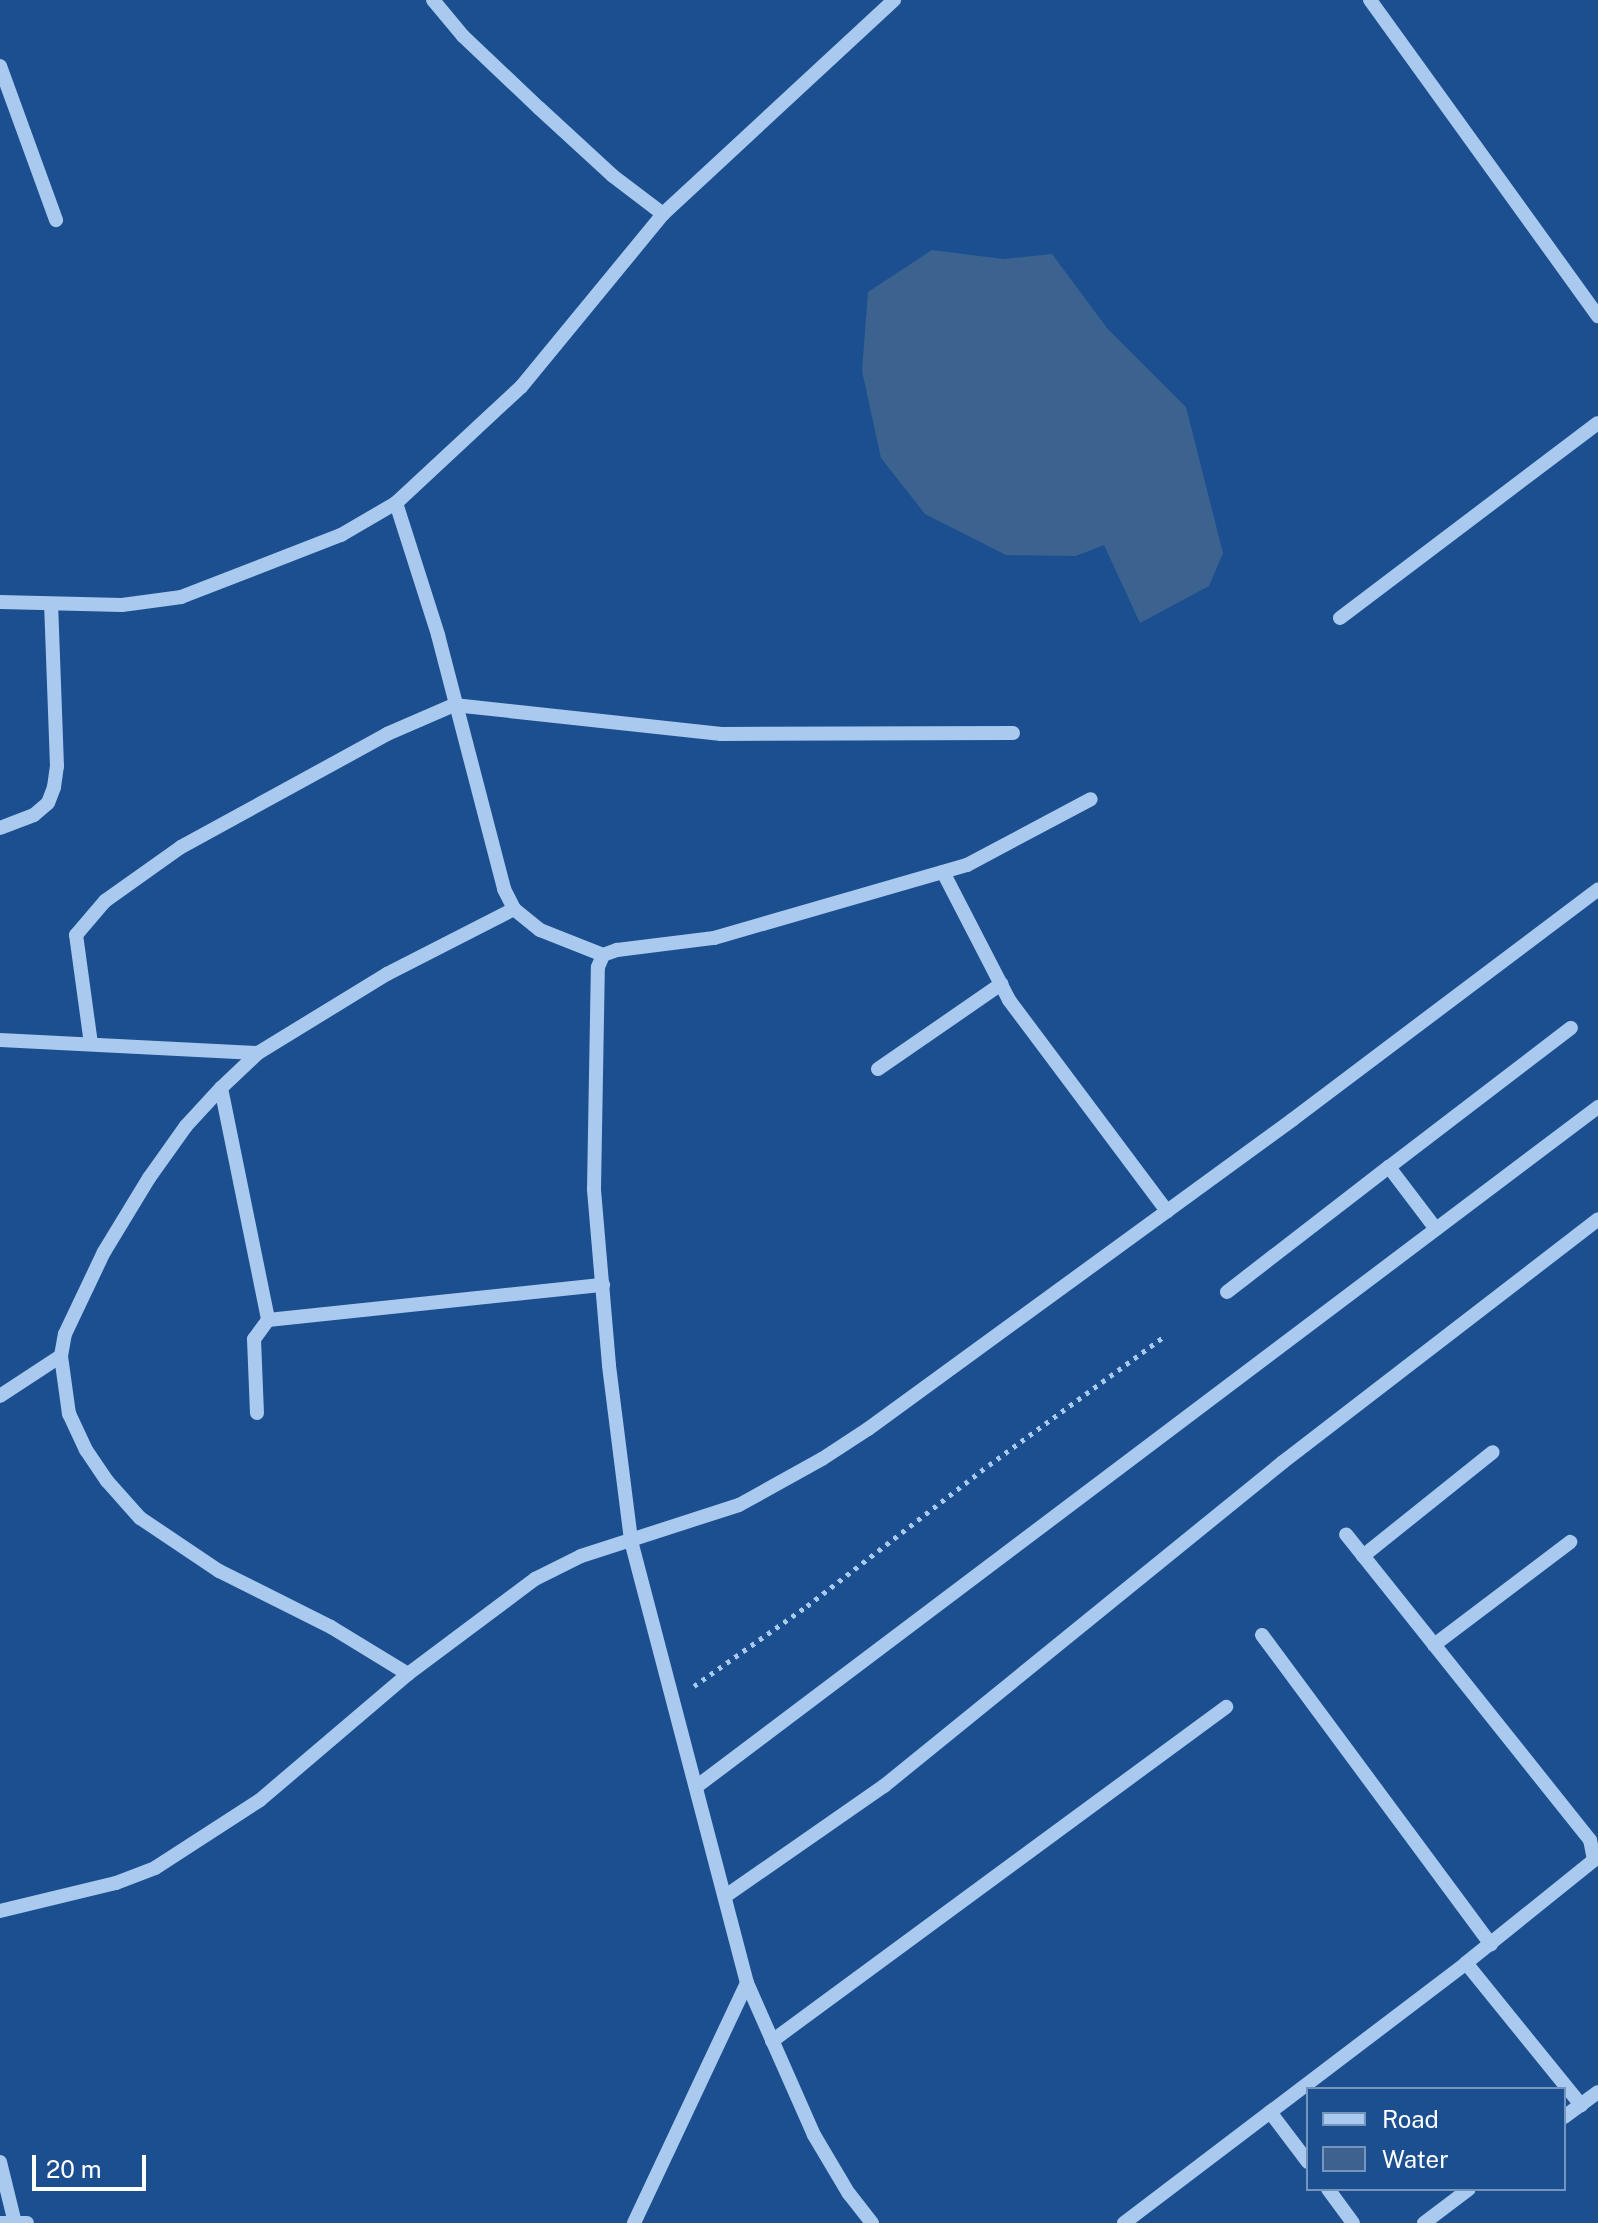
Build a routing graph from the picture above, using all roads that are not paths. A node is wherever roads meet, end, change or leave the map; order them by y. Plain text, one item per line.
1 (433, 0) edge
2 (894, 0) edge
3 (1370, 0) edge
4 (0, 66) edge
5 (663, 214) junction
6 (56, 220) dead end
7 (1598, 316) edge
8 (1598, 423) edge
9 (396, 503) junction
10 (0, 602) edge
11 (51, 604) junction
12 (1340, 618) dead end
13 (454, 705) junction
14 (1013, 733) dead end
15 (1091, 799) dead end
16 (0, 828) edge
17 (943, 872) junction
18 (1598, 889) edge
19 (514, 909) junction
20 (603, 955) junction
21 (1001, 984) junction
22 (1571, 1028) dead end
23 (0, 1040) edge
24 (91, 1044) junction
25 (258, 1053) junction
26 (878, 1069) dead end
27 (221, 1088) junction
28 (1598, 1107) edge
29 (1389, 1167) junction
30 (1167, 1211) junction
31 (1598, 1219) edge
32 (1436, 1229) junction
33 (603, 1285) junction
34 (1227, 1292) dead end
35 (268, 1320) junction
36 (61, 1356) junction
37 (0, 1396) edge
38 (257, 1413) dead end
39 (1493, 1452) dead end
40 (1346, 1534) dead end
41 (631, 1540) junction
42 (1570, 1542) dead end
43 (1363, 1556) junction
44 (1262, 1635) dead end
45 (1434, 1645) junction
46 (408, 1674) junction
47 (1226, 1707) dead end
48 (696, 1787) junction
49 (1596, 1859) edge
50 (727, 1895) junction
51 (0, 1911) edge
52 (1491, 1944) junction
53 (1466, 1963) junction
54 (747, 1983) junction
55 (772, 2041) junction
56 (1598, 2092) edge
57 (1581, 2105) junction
58 (1270, 2112) junction
59 (1566, 2116) edge
60 (1306, 2159) edge
61 (0, 2162) edge
62 (1329, 2191) edge
63 (1466, 2191) edge
64 (14, 2223) edge
65 (634, 2223) edge
66 (872, 2223) edge
67 (1124, 2223) edge
68 (1353, 2223) edge
69 (1424, 2223) edge

1 - 5 street
2 - 5 street
3 - 7 street
4 - 6 street
5 - 9 street
8 - 12 street
9 - 11 street
9 - 13 street
10 - 11 street
11 - 16 street
13 - 14 street
13 - 19 street
13 - 24 street
15 - 17 street
17 - 20 street
17 - 21 street
18 - 30 street
19 - 20 street
19 - 25 street
20 - 33 street
21 - 26 street
21 - 30 street
22 - 29 street
23 - 24 street
24 - 25 street
25 - 27 street
27 - 35 street
27 - 36 street
28 - 32 street
29 - 32 street
29 - 34 street
30 - 41 street
31 - 50 street
32 - 48 street
33 - 35 street
33 - 41 street
35 - 38 street
36 - 37 street
36 - 46 street
39 - 43 street
40 - 43 street
41 - 46 street
41 - 48 street
42 - 45 street
43 - 45 street
44 - 52 street
45 - 49 street
46 - 51 street
47 - 55 street
48 - 50 street
49 - 52 street
50 - 54 street
52 - 53 street
53 - 57 street
53 - 58 street
54 - 55 street
54 - 65 street
55 - 66 street
56 - 57 street
57 - 59 street
58 - 60 street
58 - 67 street
61 - 64 street
62 - 68 street
63 - 69 street

